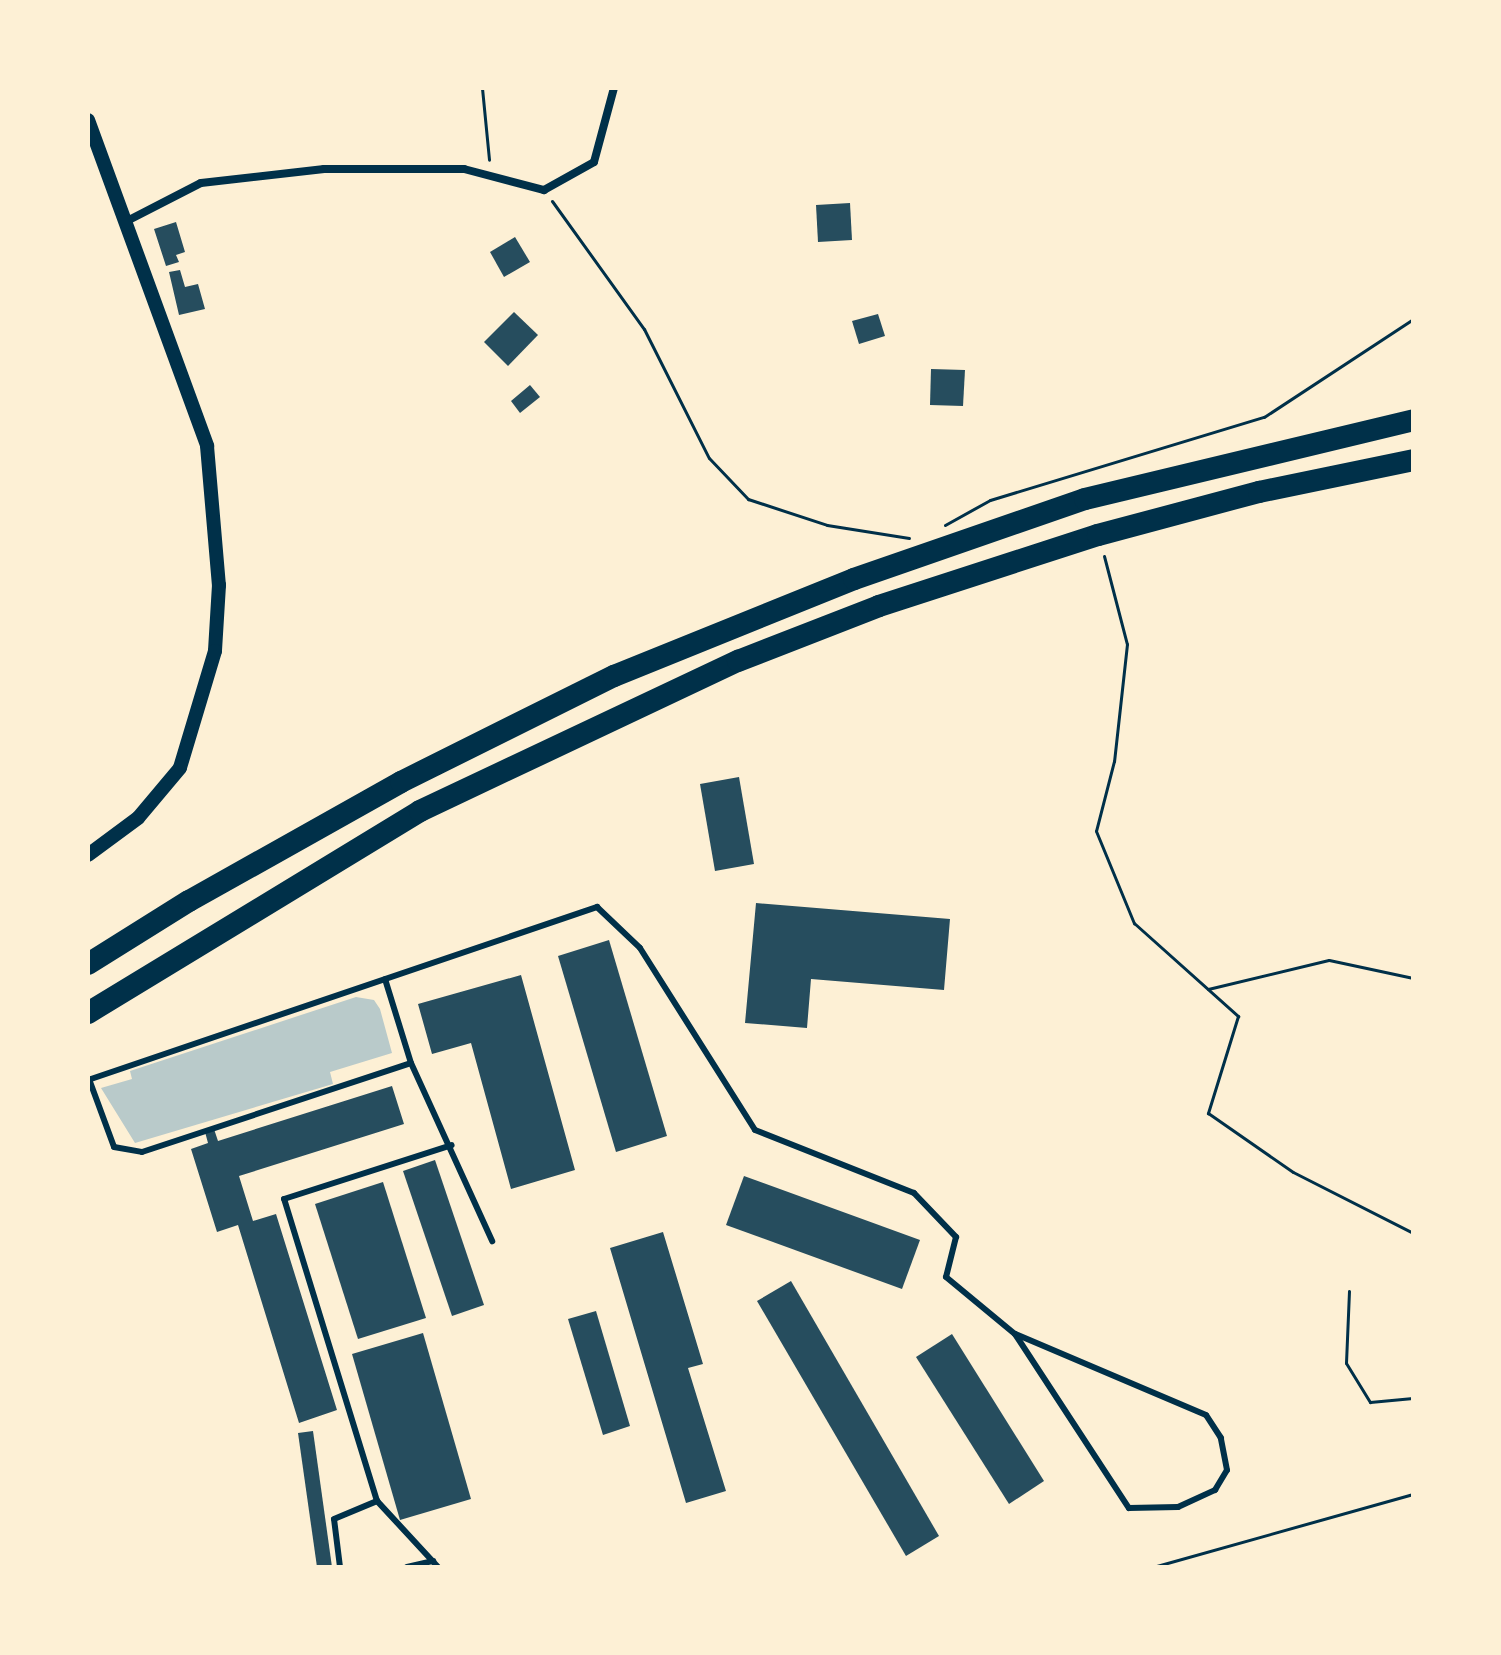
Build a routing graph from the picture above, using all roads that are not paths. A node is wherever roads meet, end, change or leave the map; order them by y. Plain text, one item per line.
1 (614, 88) edge
2 (88, 120) edge
3 (124, 222) junction
4 (1413, 420) edge
5 (1413, 460) edge
6 (88, 855) edge
7 (88, 964) edge
8 (385, 979) junction
9 (88, 1013) edge
10 (411, 1063) junction
11 (88, 1079) edge
12 (452, 1145) junction
13 (492, 1241) dead end
14 (1015, 1334) junction
15 (377, 1501) junction
16 (433, 1561) junction
17 (340, 1567) edge
18 (407, 1567) edge
19 (438, 1567) edge

1 - 3 street
2 - 3 street
3 - 6 street
4 - 7 highway
5 - 9 highway
8 - 10 lane
8 - 11 lane
8 - 14 lane
10 - 11 lane
10 - 12 lane
12 - 13 lane
12 - 15 lane
14 - 14 lane
15 - 16 lane
15 - 17 lane
16 - 18 lane
16 - 19 lane

